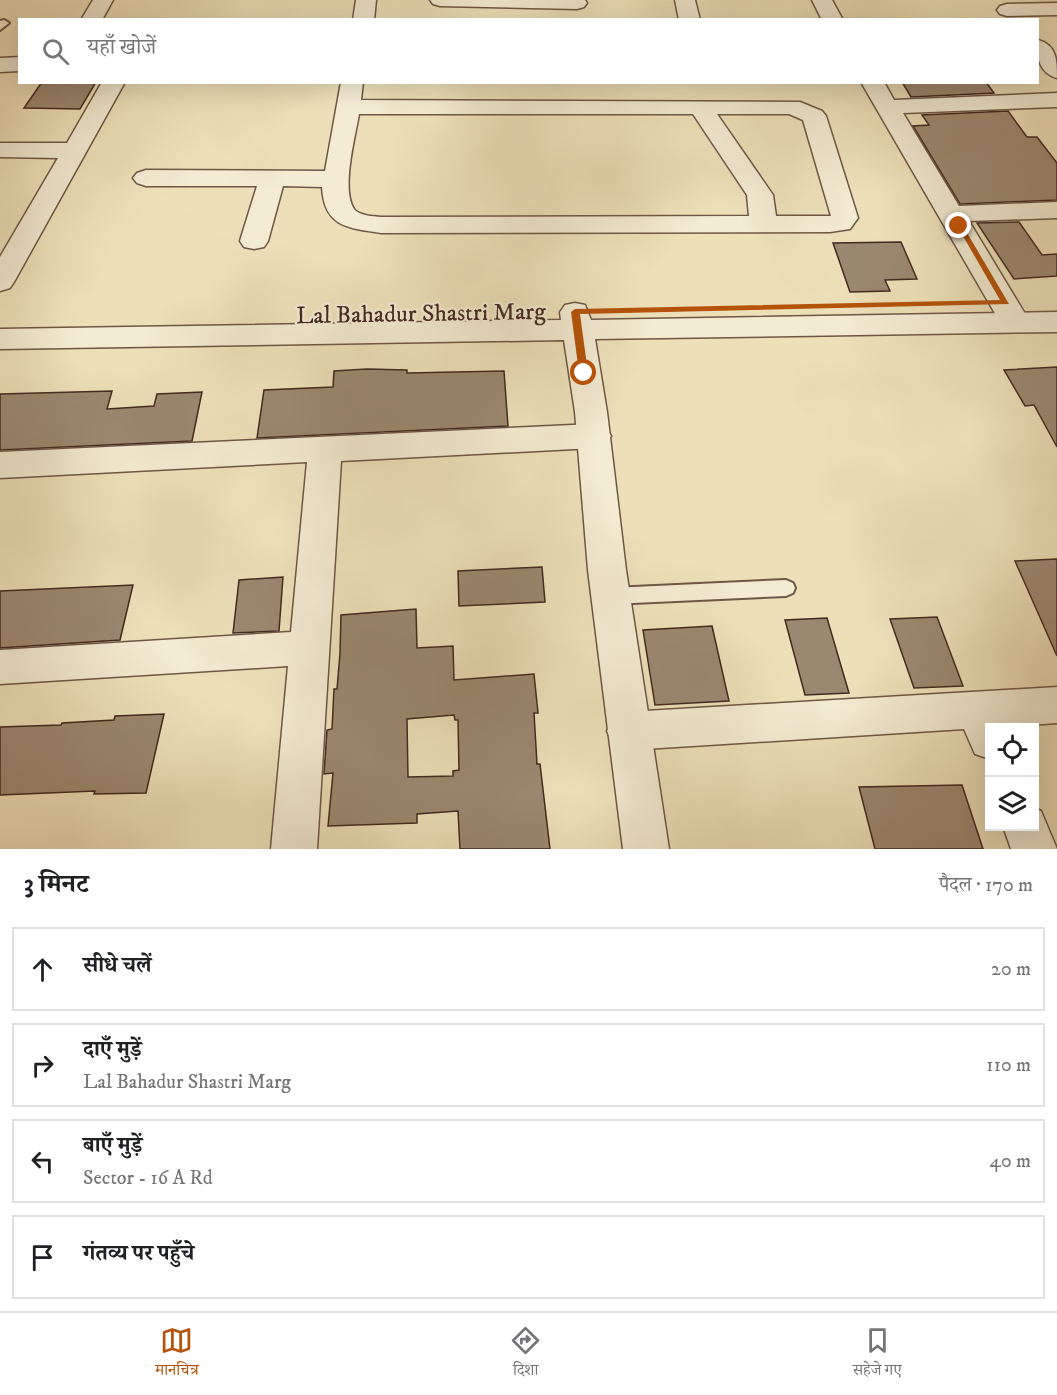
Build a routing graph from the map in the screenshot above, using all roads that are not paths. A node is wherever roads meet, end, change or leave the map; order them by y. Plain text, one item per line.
1 (103, 0) edge
2 (366, 0) edge
3 (438, 0) edge
4 (684, 0) edge
5 (822, 0) edge
6 (578, 8) edge
7 (1057, 9) edge
8 (1007, 10) edge
9 (92, 18) edge
10 (363, 18) edge
11 (434, 18) edge
12 (689, 18) edge
13 (833, 18) edge
14 (1039, 48) edge
15 (0, 64) edge
16 (18, 64) edge
17 (1057, 71) edge
18 (113, 84) edge
19 (873, 84) edge
20 (351, 95) edge
21 (1057, 100) edge
22 (886, 107) junction
23 (701, 108) junction
24 (0, 150) edge
25 (76, 151) junction
26 (146, 178) dead end
27 (272, 179) junction
28 (336, 179) junction
29 (1057, 210) edge
30 (952, 214) junction
31 (764, 225) junction
32 (254, 241) dead end
33 (4, 269) edge
34 (1057, 303) edge
35 (1010, 312) junction
36 (0, 319) edge
37 (576, 321) junction
38 (1057, 322) edge
39 (0, 339) edge
40 (594, 436) junction
41 (326, 449) junction
42 (0, 465) edge
43 (786, 588) dead end
44 (611, 596) junction
45 (310, 648) junction
46 (0, 667) edge
47 (1057, 705) edge
48 (983, 725) edge
49 (628, 731) junction
50 (1027, 831) edge
51 (294, 849) edge
52 (646, 849) edge
53 (1034, 849) edge

1 - 9 street
2 - 10 street
3 - 6 street
3 - 11 street
4 - 12 street
5 - 13 street
7 - 8 street
14 - 17 street
15 - 16 street
18 - 25 street
19 - 22 street
20 - 23 street
20 - 28 street
21 - 22 street
22 - 30 street
23 - 31 street
23 - 31 street
24 - 25 street
25 - 33 street
26 - 27 street
27 - 28 street
27 - 32 street
28 - 31 street
29 - 30 street
30 - 35 street
34 - 35 street
35 - 37 street
35 - 38 street
36 - 37 street, Lal Bahadur Shastri Marg
37 - 39 street
37 - 40 street
40 - 41 street
40 - 44 street
41 - 42 street
41 - 45 street
43 - 44 lane
44 - 49 street
45 - 46 street
45 - 51 street
47 - 48 street
48 - 49 street
49 - 52 street
50 - 53 street

